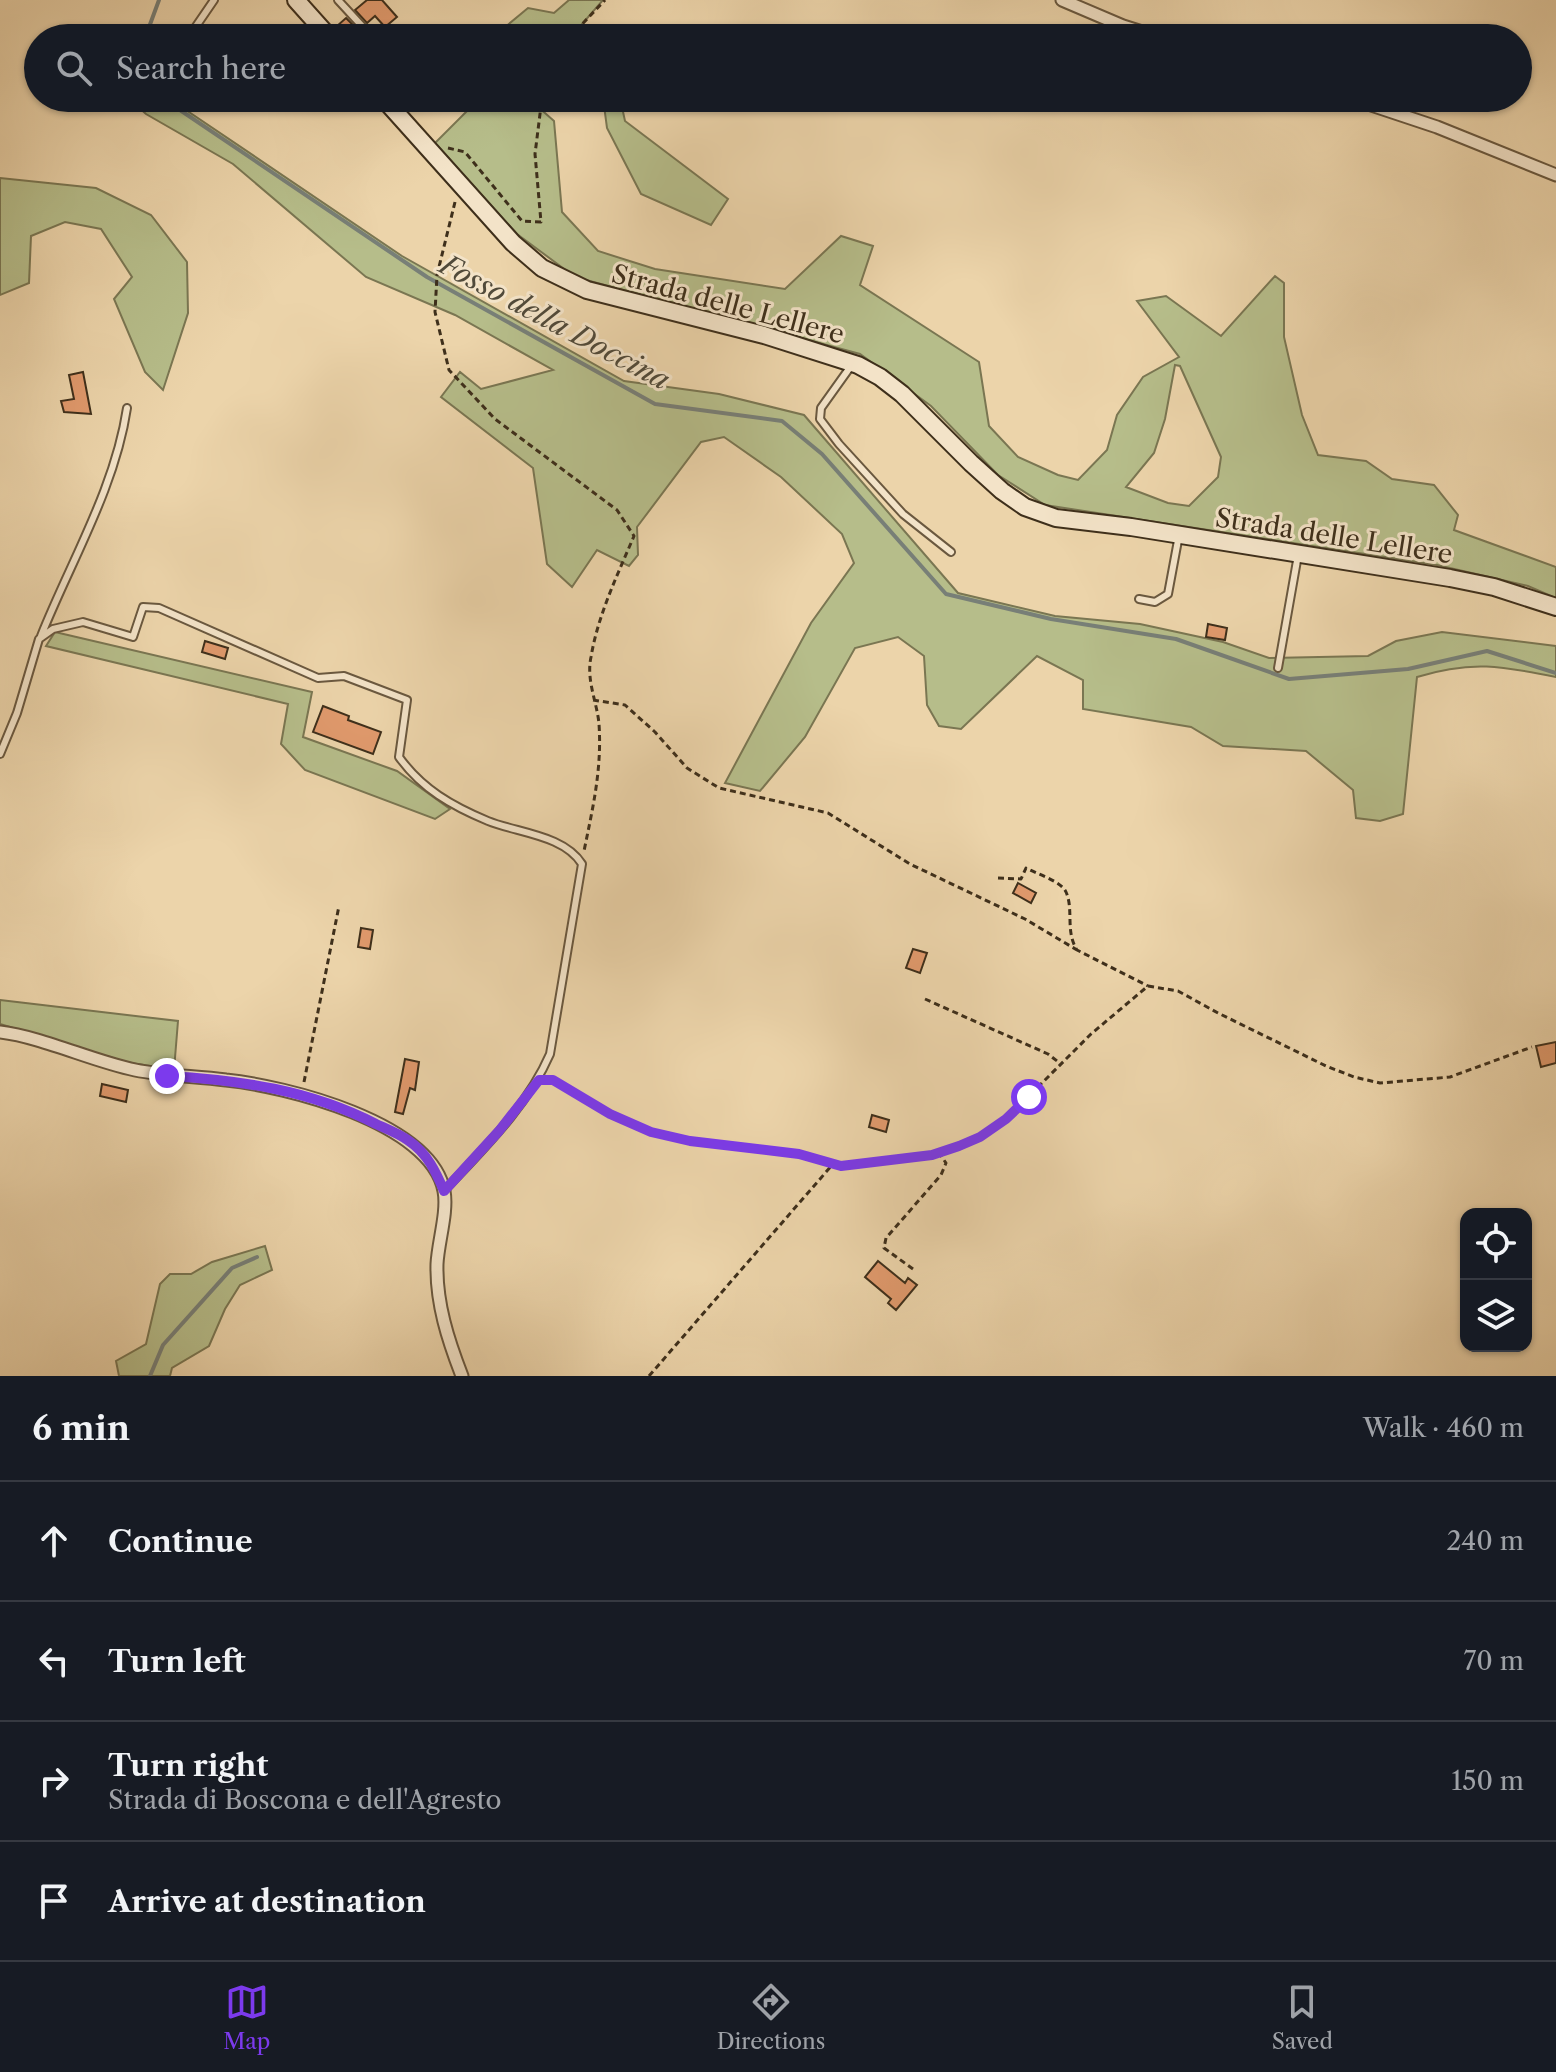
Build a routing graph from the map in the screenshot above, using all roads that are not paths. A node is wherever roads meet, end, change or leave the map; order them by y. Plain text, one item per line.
1 (214, 0) edge
2 (296, 0) edge
3 (338, 0) edge
4 (1062, 0) edge
5 (198, 24) edge
6 (317, 24) edge
7 (360, 24) edge
8 (1118, 24) edge
9 (396, 112) edge
10 (1392, 112) edge
11 (1556, 175) edge
12 (853, 363) junction
13 (127, 408) dead end
14 (1179, 535) junction
15 (951, 552) dead end
16 (1298, 555) junction
17 (1139, 599) dead end
18 (1556, 607) edge
19 (39, 639) junction
20 (1278, 668) dead end
21 (0, 754) edge
22 (0, 1032) edge
23 (444, 1191) junction
24 (462, 1376) edge

1 - 5 lane
2 - 6 street
3 - 7 lane
4 - 8 street
9 - 12 street, Strada delle Lellere
10 - 11 street
12 - 14 street, Strada delle Lellere
12 - 15 lane
13 - 19 lane
14 - 16 street, Strada delle Lellere
14 - 17 lane
16 - 18 street, Strada delle Lellere
16 - 20 lane
19 - 21 lane
19 - 23 lane
22 - 23 street
23 - 24 street

